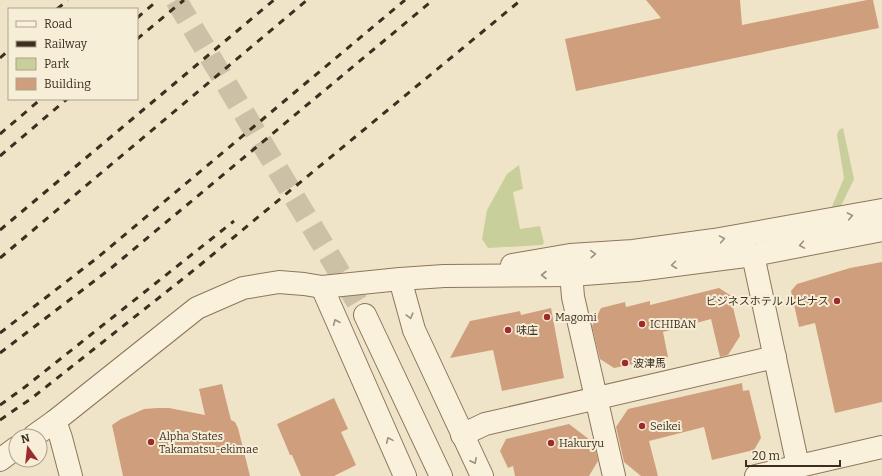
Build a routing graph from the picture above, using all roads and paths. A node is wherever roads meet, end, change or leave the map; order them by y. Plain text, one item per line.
1 (882, 210) edge
2 (882, 230) edge
3 (752, 255) junction
4 (570, 265) junction
5 (400, 279) junction
6 (322, 287) junction
7 (364, 314) tunnel mouth
8 (775, 357) junction
9 (596, 398) junction
10 (55, 421) junction
11 (45, 428) edge
12 (462, 435) junction
13 (882, 447) edge
14 (798, 466) junction
15 (823, 468) edge
16 (71, 476) edge
17 (405, 476) edge
18 (441, 476) edge
19 (482, 476) edge
20 (614, 476) edge
21 (756, 476) edge

4 -> 1 street
2 -> 3 street
3 -> 4 street
3 - 8 street
4 - 5 street
4 - 9 street
5 - 6 street
5 -> 12 street
6 - 10 street
17 -> 6 street
7 - 18 street
8 - 9 street
8 - 14 street
9 - 12 street
9 - 20 street
10 - 11 street
10 - 16 street
12 -> 19 street
13 - 15 street
14 - 15 street
14 - 21 street

